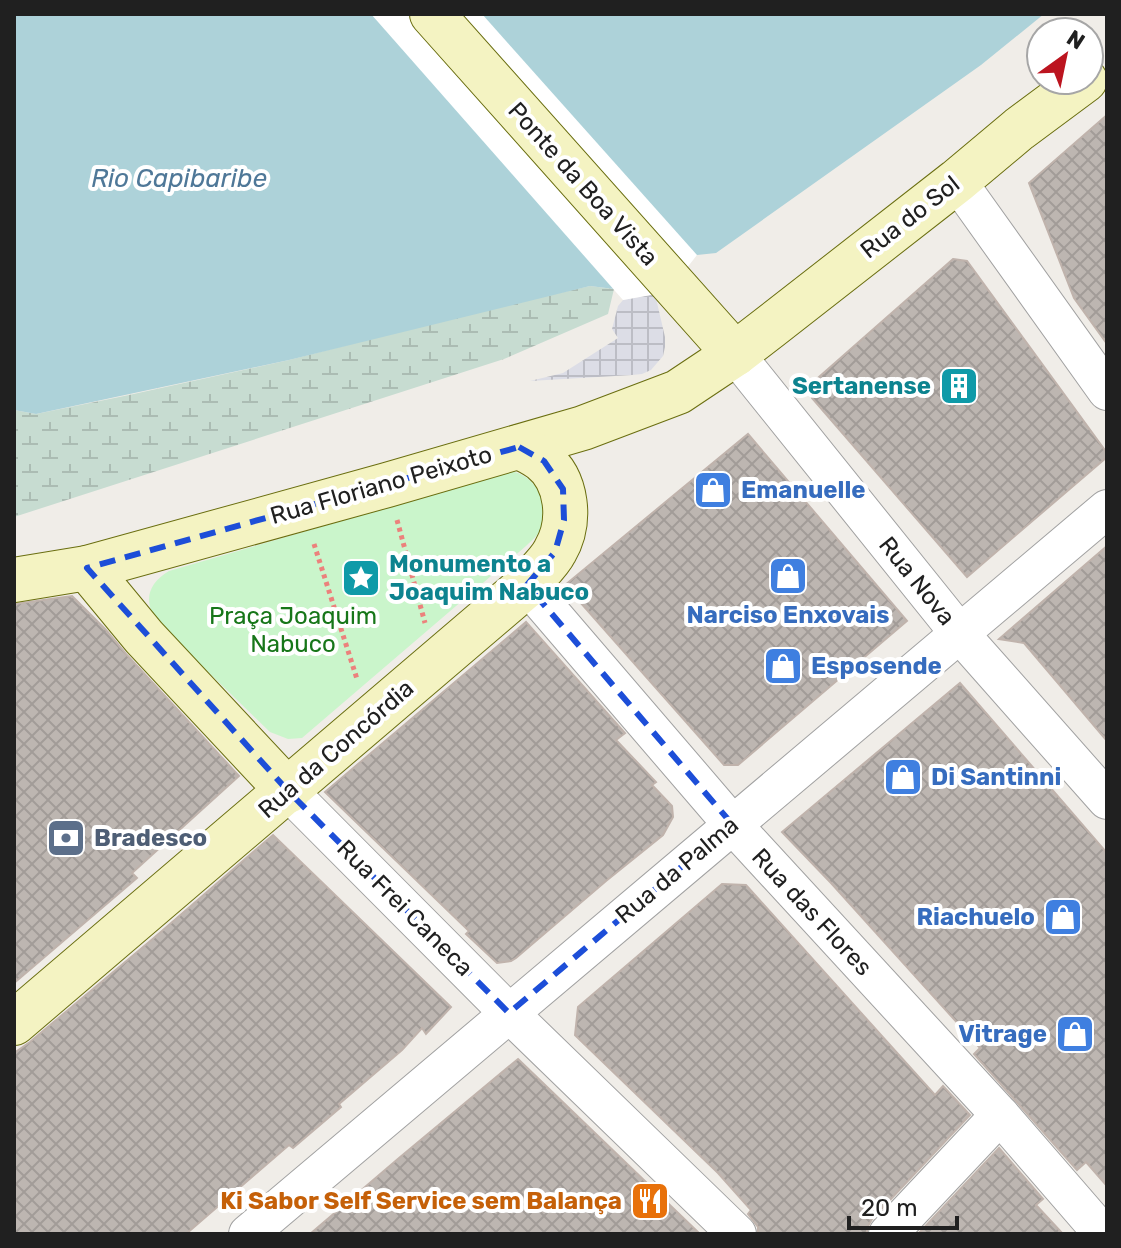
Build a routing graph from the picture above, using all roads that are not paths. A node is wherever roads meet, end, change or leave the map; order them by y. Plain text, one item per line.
1 (432, 14) edge
2 (1063, 96) edge
3 (957, 181) junction
4 (735, 354) junction
5 (1107, 391) edge
6 (519, 447) junction
7 (1107, 509) edge
8 (87, 568) junction
9 (14, 580) edge
10 (527, 585) junction
11 (960, 634) junction
12 (288, 791) junction
13 (1107, 800) edge
14 (732, 824) junction
15 (509, 1013) junction
16 (14, 1023) edge
17 (1000, 1115) junction
18 (248, 1234) edge
19 (737, 1234) edge
20 (888, 1234) edge
21 (1103, 1234) edge

1 - 4 main road, Ponte da Boa Vista
2 - 3 main road, Rua do Sol
3 - 4 main road, Rua do Sol
3 - 5 street
4 - 6 main road, Rua Floriano Peixoto
4 - 11 street, Rua Nova
6 - 8 main road, Rua Floriano Peixoto
6 - 10 main road, Rua da Concórdia
7 - 11 street, Rua da Palma
8 - 9 main road, Rua Floriano Peixoto
8 - 12 main road, Rua Frei Caneca
10 - 12 main road, Rua da Concórdia
10 - 14 street, Rua das Flores
11 - 13 street, Rua Nova
11 - 14 street, Rua da Palma
12 - 15 street, Rua Frei Caneca
12 - 16 main road, Rua da Concórdia
14 - 15 street, Rua da Palma
14 - 17 street, Rua das Flores
15 - 18 street, Rua da Palma
15 - 19 street, Rua Frei Caneca
17 - 20 street
17 - 21 street, Rua das Flores

